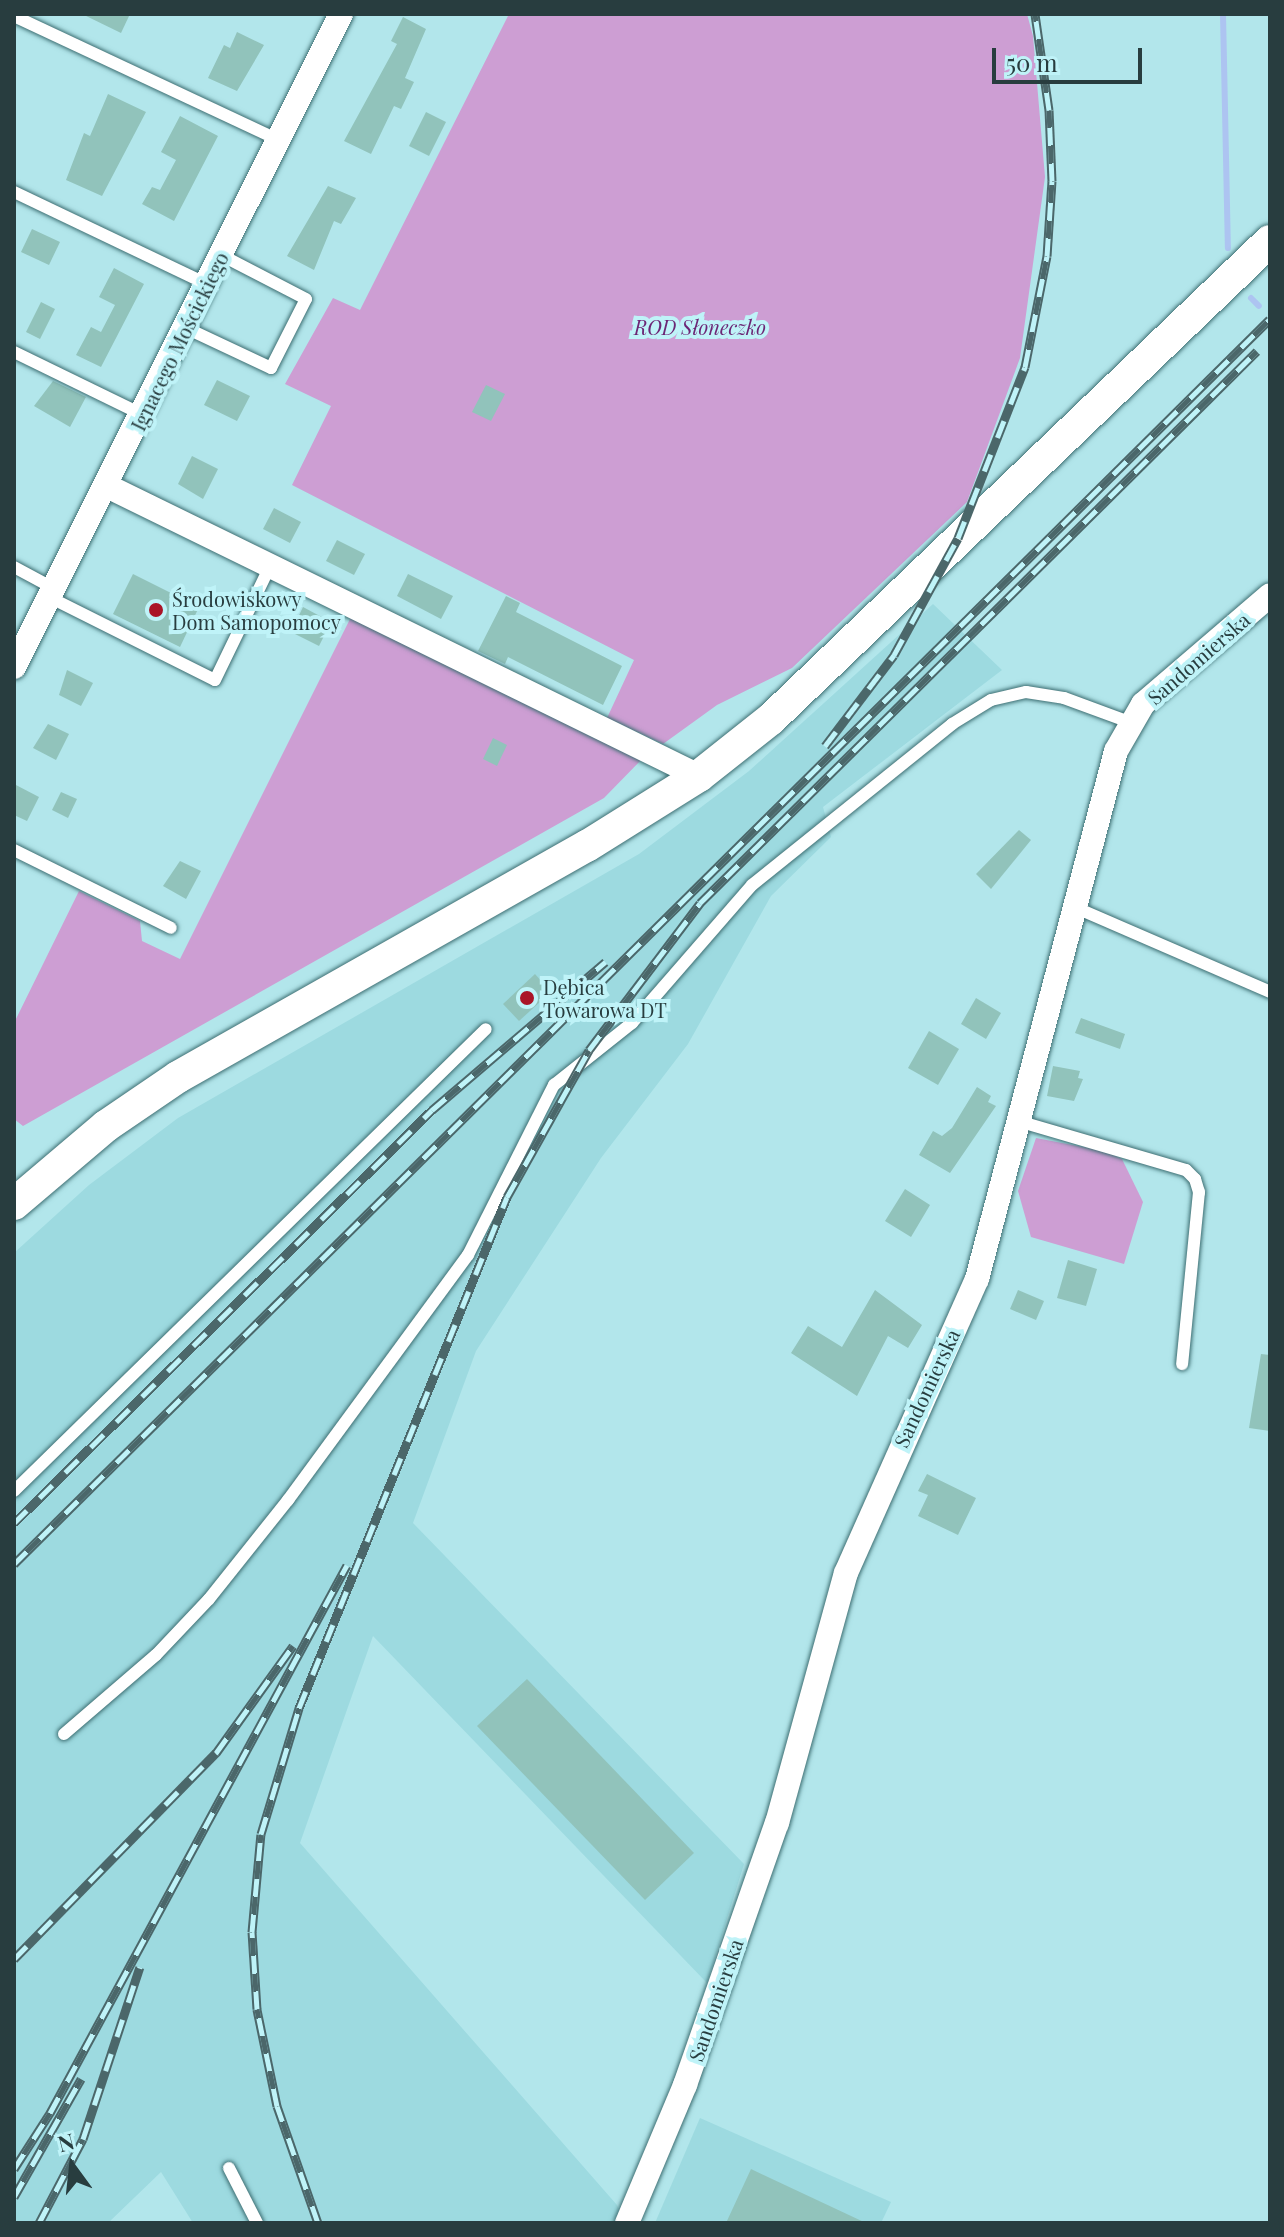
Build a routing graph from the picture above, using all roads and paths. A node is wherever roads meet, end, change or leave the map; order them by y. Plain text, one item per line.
1 (341, 14) edge
2 (14, 16) edge
3 (279, 140) junction
4 (14, 192) edge
5 (1270, 241) edge
6 (221, 255) junction
7 (207, 284) junction
8 (186, 328) junction
9 (14, 352) edge
10 (143, 415) junction
11 (107, 486) junction
12 (270, 566) junction
13 (14, 567) edge
14 (53, 593) junction
15 (1270, 595) edge
16 (14, 667) edge
17 (1132, 723) junction
18 (699, 776) junction
19 (14, 850) edge
20 (1074, 907) junction
21 (171, 928) dead end
22 (1270, 992) edge
23 (486, 1029) dead end
24 (1018, 1121) junction
25 (14, 1204) edge
26 (1182, 1364) dead end
27 (14, 1491) edge
28 (64, 1734) dead end
29 (229, 2168) dead end
30 (257, 2223) edge
31 (627, 2223) edge

1 - 3 street, Ignacego Mościckiego
2 - 3 lane
3 - 6 street, Ignacego Mościckiego
4 - 7 lane
5 - 18 street
6 - 7 street, Ignacego Mościckiego
6 - 8 lane
7 - 8 street, Ignacego Mościckiego
8 - 10 street, Ignacego Mościckiego
9 - 10 lane
10 - 11 street, Ignacego Mościckiego
11 - 12 street
11 - 14 street, Ignacego Mościckiego
12 - 14 lane
12 - 18 street
13 - 14 lane
14 - 16 street, Ignacego Mościckiego
15 - 17 street, Sandomierska
17 - 20 street, Sandomierska
17 - 28 lane
18 - 25 street
19 - 21 lane
20 - 22 lane
20 - 24 street, Sandomierska
23 - 27 lane
24 - 26 lane
24 - 31 street, Sandomierska
29 - 30 lane

